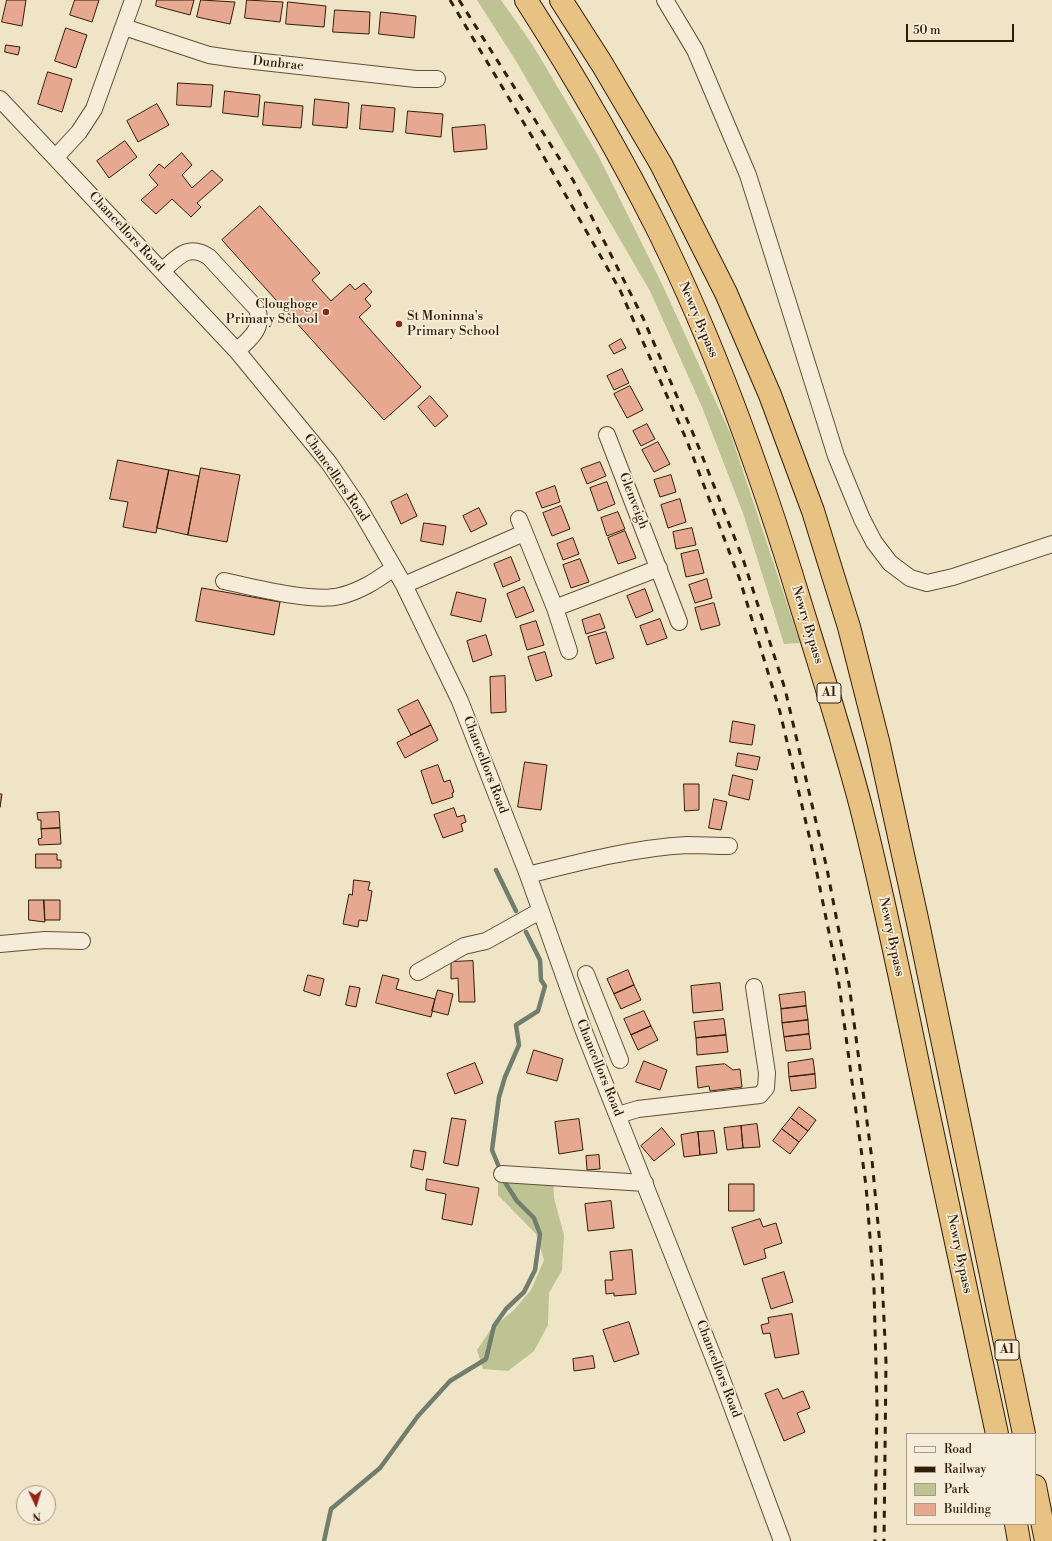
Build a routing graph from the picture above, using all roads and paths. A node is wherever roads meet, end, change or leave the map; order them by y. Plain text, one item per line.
1 (132, 0) edge
2 (526, 0) edge
3 (560, 0) edge
4 (664, 0) edge
5 (124, 27) junction
6 (437, 79) dead end
7 (0, 99) edge
8 (56, 157) junction
9 (162, 271) junction
10 (237, 351) junction
11 (607, 435) dead end
12 (1052, 544) edge
13 (394, 568) junction
14 (659, 568) junction
15 (224, 581) dead end
16 (404, 585) junction
17 (555, 608) junction
18 (679, 622) dead end
19 (570, 651) dead end
20 (729, 846) dead end
21 (528, 875) junction
22 (540, 911) junction
23 (82, 941) dead end
24 (0, 944) edge
25 (418, 972) dead end
26 (586, 974) dead end
27 (754, 987) dead end
28 (605, 1021) junction
29 (583, 1029) junction
30 (620, 1060) dead end
31 (618, 1115) junction
32 (502, 1174) dead end
33 (645, 1184) junction
34 (997, 1433) edge
35 (1024, 1433) edge
36 (1036, 1481) edge
37 (1036, 1491) edge
38 (1052, 1506) edge
39 (1016, 1525) edge
40 (782, 1541) edge
41 (1020, 1541) edge
42 (1046, 1541) edge

1 - 5 street
2 - 34 highway, Newry Bypass / A1
3 - 35 highway, A1
4 - 12 street
5 - 6 street, Dunbrae
5 - 8 street
7 - 8 street, Chancellors Road
8 - 9 street, Chancellors Road
9 - 10 street, Chancellors Road
9 - 10 street
10 - 13 street, Chancellors Road
11 - 14 street, Glenveigh
13 - 15 street
13 - 16 street, Chancellors Road
14 - 17 street
14 - 18 street, Glenveigh
16 - 17 street
16 - 21 street, Chancellors Road
17 - 19 street
20 - 21 street
21 - 22 street, Chancellors Road
22 - 25 street
22 - 29 street, Chancellors Road
23 - 24 street
26 - 28 street
27 - 31 street
28 - 29 street
28 - 30 street
29 - 31 street, Chancellors Road
31 - 33 street, Chancellors Road
32 - 33 street
33 - 40 street, Chancellors Road
36 - 38 highway
37 - 42 highway
39 - 41 highway

